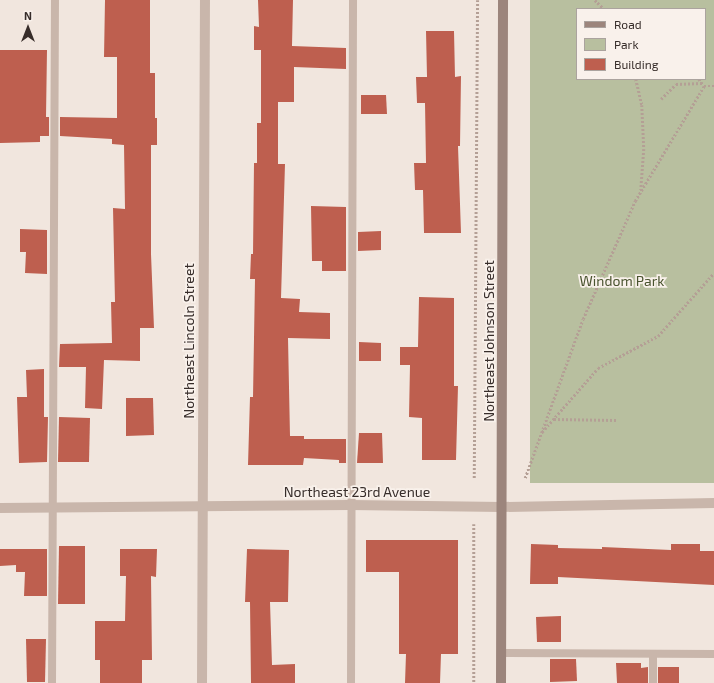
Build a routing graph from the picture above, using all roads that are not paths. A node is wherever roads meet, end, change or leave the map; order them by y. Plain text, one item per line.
1 (55, 0) edge
2 (205, 0) edge
3 (353, 0) edge
4 (503, 0) edge
5 (714, 503) edge
6 (350, 505) junction
7 (201, 506) junction
8 (502, 507) junction
9 (0, 508) edge
10 (52, 508) junction
11 (502, 653) junction
12 (653, 654) junction
13 (714, 654) edge
14 (52, 683) edge
15 (202, 683) edge
16 (351, 683) edge
17 (501, 683) edge
18 (653, 683) edge

1 - 10 lane
2 - 7 street, Northeast Lincoln Street
3 - 6 lane
4 - 8 main road, Northeast Johnson Street
5 - 8 street, Northeast 23rd Avenue
6 - 7 street, Northeast 23rd Avenue
6 - 8 street, Northeast 23rd Avenue
6 - 16 lane
7 - 10 street, Northeast 23rd Avenue
7 - 15 street, Northeast Lincoln Street
8 - 11 main road, Northeast Johnson Street
9 - 10 street, Northeast 23rd Avenue
10 - 14 lane
11 - 12 lane
11 - 17 main road, Northeast Johnson Street
12 - 13 lane
12 - 18 lane

